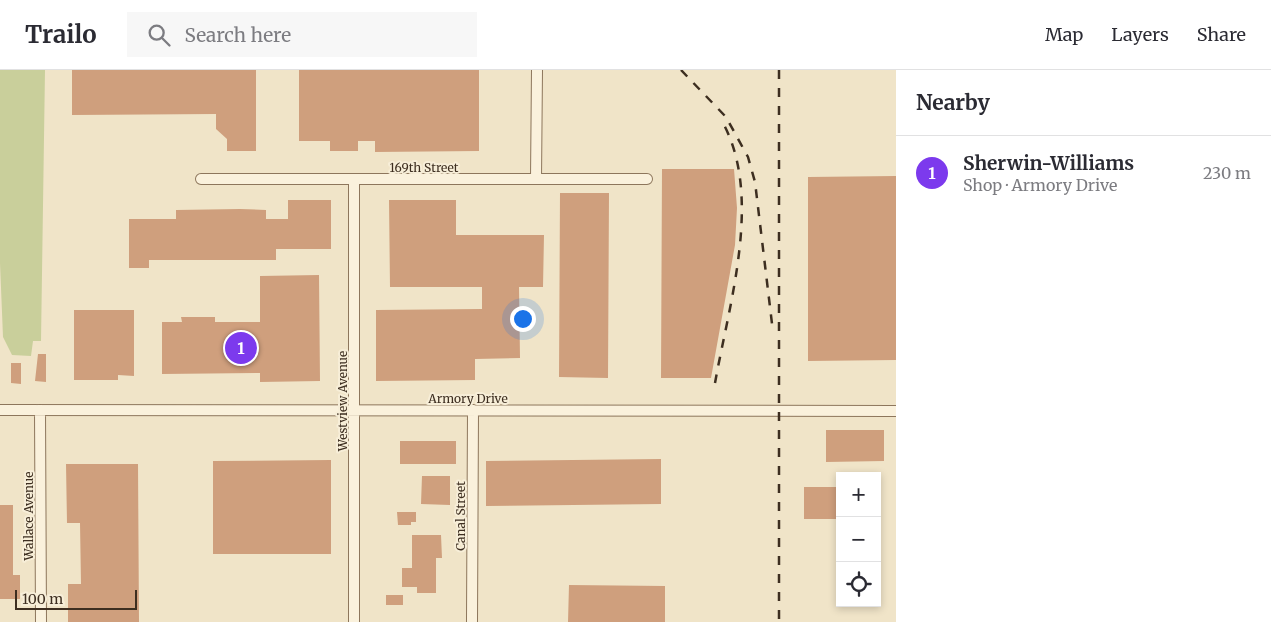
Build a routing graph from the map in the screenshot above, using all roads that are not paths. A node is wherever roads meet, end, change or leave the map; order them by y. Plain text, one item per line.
1 (537, 70) edge
2 (201, 179) dead end
3 (536, 179) junction
4 (647, 179) dead end
5 (354, 180) junction
6 (0, 410) edge
7 (40, 410) junction
8 (354, 410) junction
9 (473, 410) junction
10 (896, 411) edge
11 (41, 622) edge
12 (354, 622) edge
13 (472, 622) edge

1 - 3 street
2 - 5 street, 169th Street
3 - 4 street, 169th Street
3 - 5 street, 169th Street
5 - 8 street, Westview Avenue
6 - 7 street, Armory Drive
7 - 8 street, Armory Drive
7 - 11 street, Wallace Avenue
8 - 9 street, Armory Drive
8 - 12 street, Westview Avenue
9 - 10 street, Armory Drive
9 - 13 street, Canal Street

